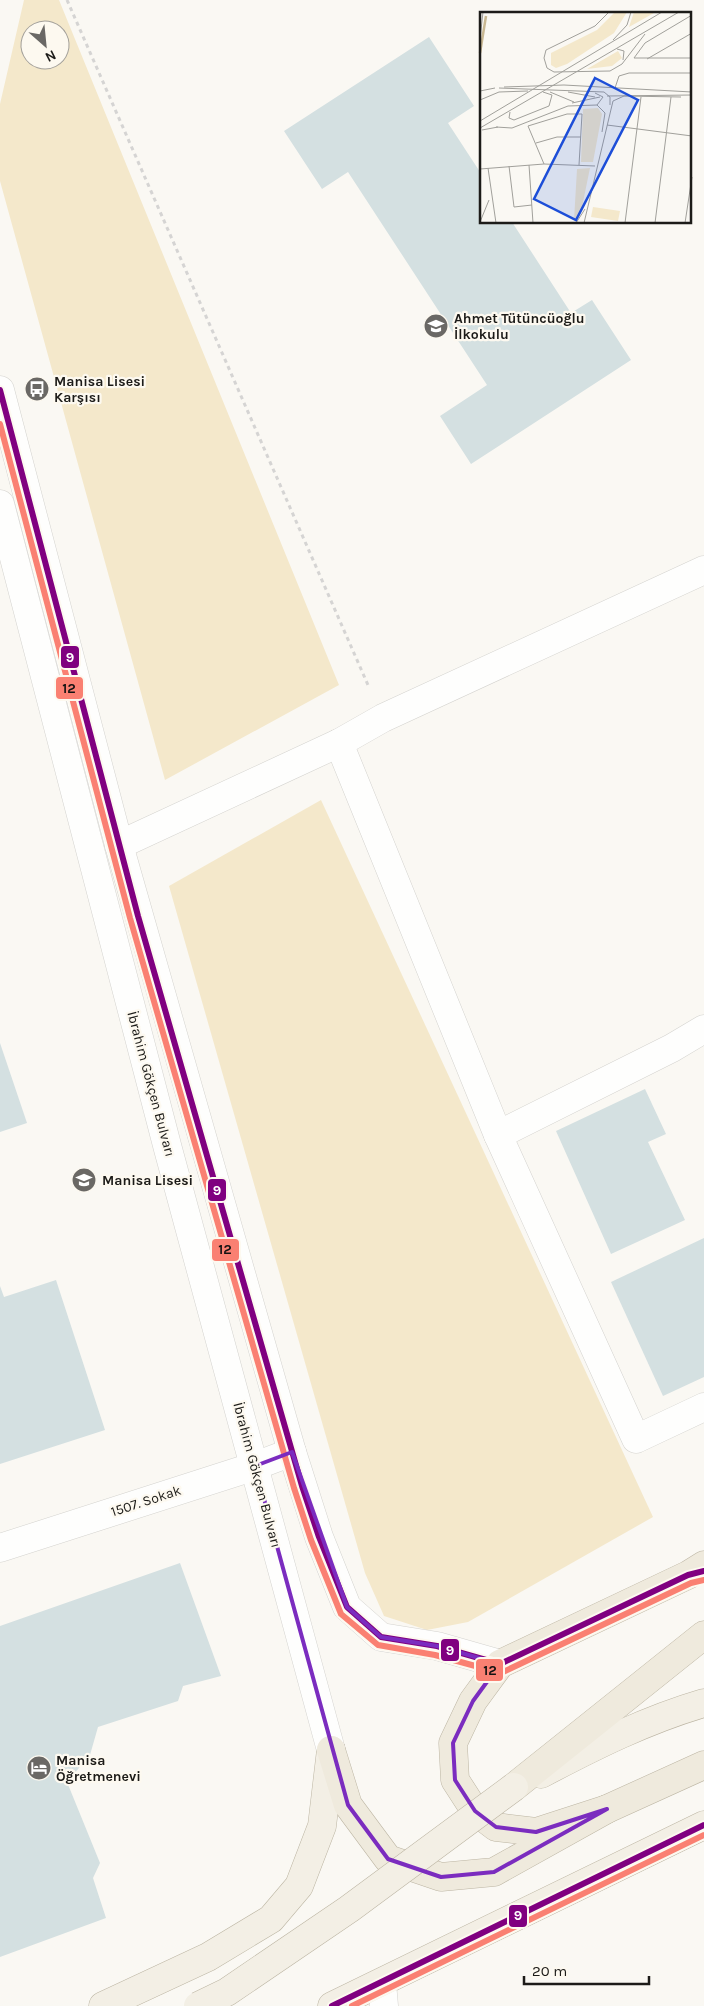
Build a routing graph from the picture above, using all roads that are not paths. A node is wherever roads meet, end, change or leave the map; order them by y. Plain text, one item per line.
1 (0, 390) edge
2 (0, 504) edge
3 (704, 570) edge
4 (339, 743) junction
5 (119, 845) junction
6 (704, 1030) edge
7 (498, 1135) junction
8 (704, 1407) edge
9 (292, 1452) junction
10 (254, 1466) junction
11 (0, 1548) edge
12 (699, 1570) edge
13 (704, 1635) edge
14 (500, 1664) junction
15 (704, 1703) edge
16 (331, 1750) junction
17 (704, 1765) edge
18 (514, 1787) junction
19 (606, 1809) junction
20 (704, 1825) edge
21 (383, 1994) edge
22 (103, 2006) edge
23 (198, 2006) edge
24 (332, 2006) edge

1 - 5 main road
2 - 10 main road, İbrahim Gökçen Bulvarı
3 - 4 main road
4 - 5 main road
4 - 7 main road
5 - 9 main road
6 - 7 main road
7 - 8 main road
9 - 10 main road, 1507. Sokak
9 - 14 main road
10 - 11 main road, 1507. Sokak
10 - 16 main road, İbrahim Gökçen Bulvarı
12 - 14 highway
13 - 18 highway
14 - 19 highway
15 - 18 main road
16 - 19 highway
16 - 22 main road
17 - 19 highway
18 - 23 main road, bridge
20 - 21 main road
21 - 24 main road

